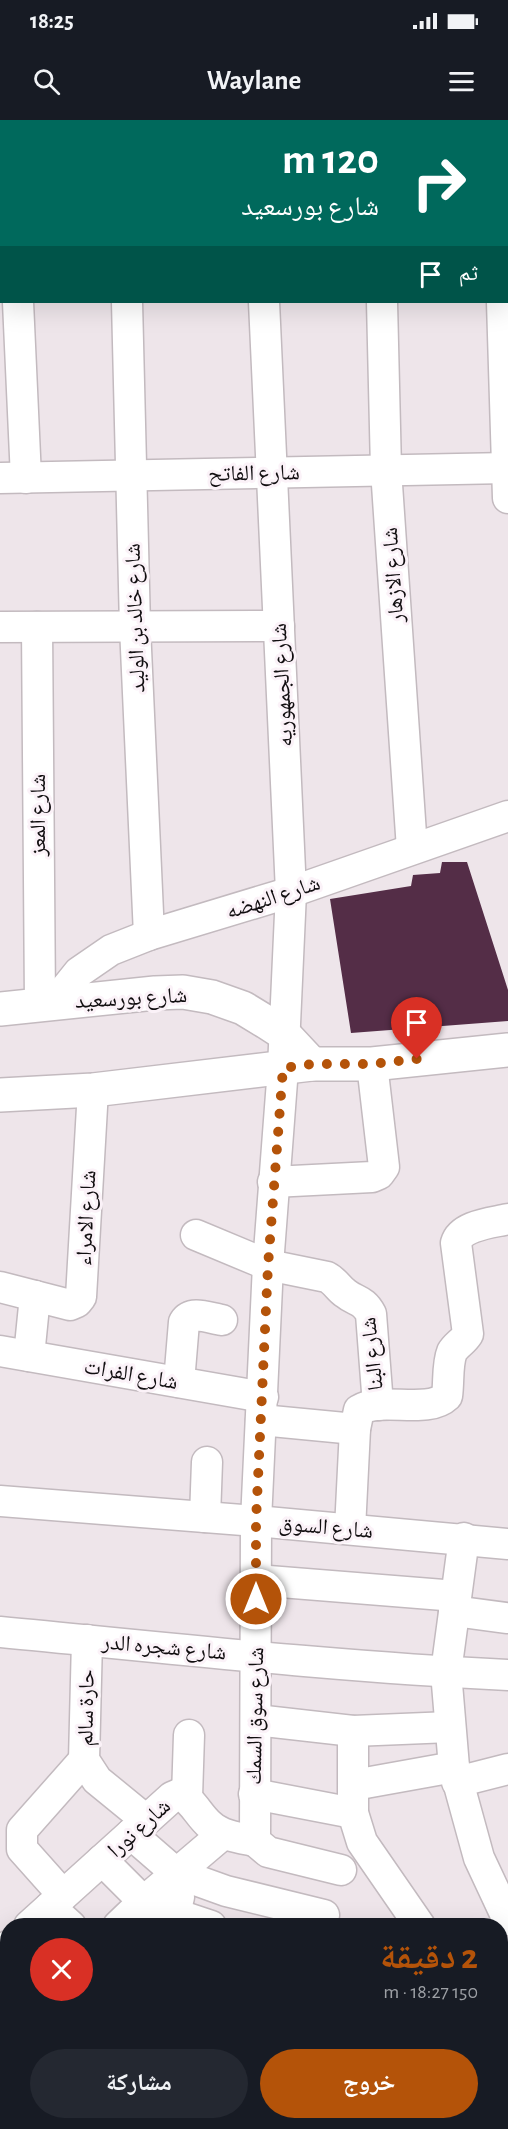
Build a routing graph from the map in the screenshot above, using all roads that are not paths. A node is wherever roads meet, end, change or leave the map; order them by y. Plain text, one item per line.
1 (18, 303) edge
2 (127, 303) edge
3 (264, 303) edge
4 (382, 303) edge
5 (502, 303) edge
6 (507, 468) edge
7 (386, 470) junction
8 (272, 473) junction
9 (131, 476) junction
10 (13, 478) edge
11 (508, 498) edge
12 (279, 626) junction
13 (0, 627) edge
14 (38, 627) junction
15 (135, 627) junction
16 (508, 816) edge
17 (412, 849) junction
18 (291, 892) junction
19 (149, 935) junction
20 (47, 1003) junction
21 (0, 1009) edge
22 (284, 1033) junction
23 (508, 1050) edge
24 (372, 1064) junction
25 (297, 1066) junction
26 (93, 1089) junction
27 (0, 1095) edge
28 (273, 1182) junction
29 (508, 1219) edge
30 (196, 1235) dead end
31 (268, 1266) junction
32 (0, 1287) edge
33 (35, 1296) junction
34 (222, 1320) dead end
35 (0, 1351) edge
36 (29, 1356) junction
37 (178, 1382) junction
38 (378, 1405) junction
39 (262, 1409) junction
40 (355, 1429) junction
41 (207, 1462) dead end
42 (0, 1501) edge
43 (205, 1517) junction
44 (256, 1521) junction
45 (350, 1529) junction
46 (464, 1538) junction
47 (508, 1544) edge
48 (256, 1580) junction
49 (455, 1603) junction
50 (506, 1618) dead end
51 (0, 1632) edge
52 (87, 1640) junction
53 (256, 1656) junction
54 (446, 1672) junction
55 (508, 1675) edge
56 (256, 1720) junction
57 (450, 1727) junction
58 (353, 1731) junction
59 (189, 1735) dead end
60 (84, 1760) junction
61 (508, 1769) edge
62 (456, 1774) junction
63 (254, 1794) junction
64 (187, 1797) junction
65 (354, 1799) junction
66 (139, 1827) junction
67 (223, 1834) junction
68 (255, 1841) junction
69 (362, 1842) junction
70 (102, 1860) junction
71 (496, 1865) edge
72 (341, 1870) junction
73 (176, 1873) junction
74 (226, 1891) junction
75 (143, 1902) junction
76 (53, 1914) edge
77 (126, 1918) edge
78 (166, 1918) edge
79 (173, 1918) edge
80 (221, 1918) edge
81 (312, 1918) edge
82 (323, 1918) edge
83 (414, 1918) edge
84 (508, 1918) edge

1 - 10 street
2 - 9 street, شارع خالد بن الوليد
3 - 8 street, شارع الجمهوريه
4 - 7 street, شارع الازهار
5 - 6 street
6 - 7 street, شارع الفاتح
6 - 11 street
7 - 8 street, شارع الفاتح
7 - 17 street, شارع الازهار
8 - 9 street, شارع الفاتح
8 - 12 street, شارع الجمهوريه
9 - 10 street, شارع الفاتح
9 - 15 street, شارع خالد بن الوليد
12 - 15 street
12 - 18 street, شارع الجمهوريه
13 - 14 street
14 - 15 street
14 - 20 street, شارع المعز
15 - 19 street, شارع خالد بن الوليد
16 - 17 street, شارع النهضه
17 - 18 street, شارع النهضه
18 - 19 street, شارع النهضه
18 - 22 street, شارع الجمهوريه
19 - 20 street, شارع النهضه
20 - 21 main road, شارع بورسعيد
20 - 22 main road, شارع بورسعيد
22 - 25 main road, شارع بورسعيد
23 - 24 main road
24 - 25 main road
24 - 28 street
25 - 26 main road
25 - 28 street, شارع سوق السمك
26 - 27 main road
26 - 33 street, شارع الامراء
28 - 31 street, شارع سوق السمك
29 - 38 street
30 - 31 street, شارع البنا
31 - 38 street, شارع البنا
31 - 39 street, شارع سوق السمك
32 - 33 street
33 - 36 street
34 - 37 street
35 - 36 street, شارع الفرات
36 - 37 street, شارع الفرات
37 - 39 street, شارع الفرات
38 - 40 street
39 - 40 street, شارع الفرات
39 - 44 street, شارع سوق السمك
40 - 45 street
41 - 43 street
42 - 43 street, شارع السوق
43 - 44 street, شارع السوق
44 - 45 street, شارع السوق
44 - 48 street, شارع سوق السمك
45 - 46 street, شارع السوق
46 - 47 street, شارع السوق
46 - 49 street
48 - 49 street
48 - 53 street, شارع سوق السمك
49 - 50 street
49 - 54 street
51 - 52 street, شارع شجره الدر
52 - 53 street, شارع شجره الدر
52 - 60 street, حارة سالم
53 - 54 street, شارع شجره الدر
53 - 56 street, شارع سوق السمك
54 - 55 street, شارع شجره الدر
54 - 57 street
56 - 58 street
56 - 63 street, شارع سوق السمك
57 - 58 street
57 - 62 street
58 - 65 street
59 - 64 street
60 - 66 street, حارة سالم
60 - 76 street
61 - 62 street
62 - 65 street
62 - 71 street
63 - 65 street
63 - 68 street, شارع سوق السمك
64 - 66 street, شارع نورا
64 - 67 street, شارع نورا
65 - 69 street
66 - 70 street, شارع نورا
66 - 73 street, حارة سالم
67 - 68 street, شارع نورا
67 - 73 street
68 - 72 street
69 - 72 street
69 - 83 street
70 - 75 street
70 - 76 street, شارع نورا
71 - 84 street
72 - 82 street
73 - 74 street
73 - 75 street
73 - 79 street
74 - 80 street
74 - 81 street
75 - 77 street
75 - 78 street

